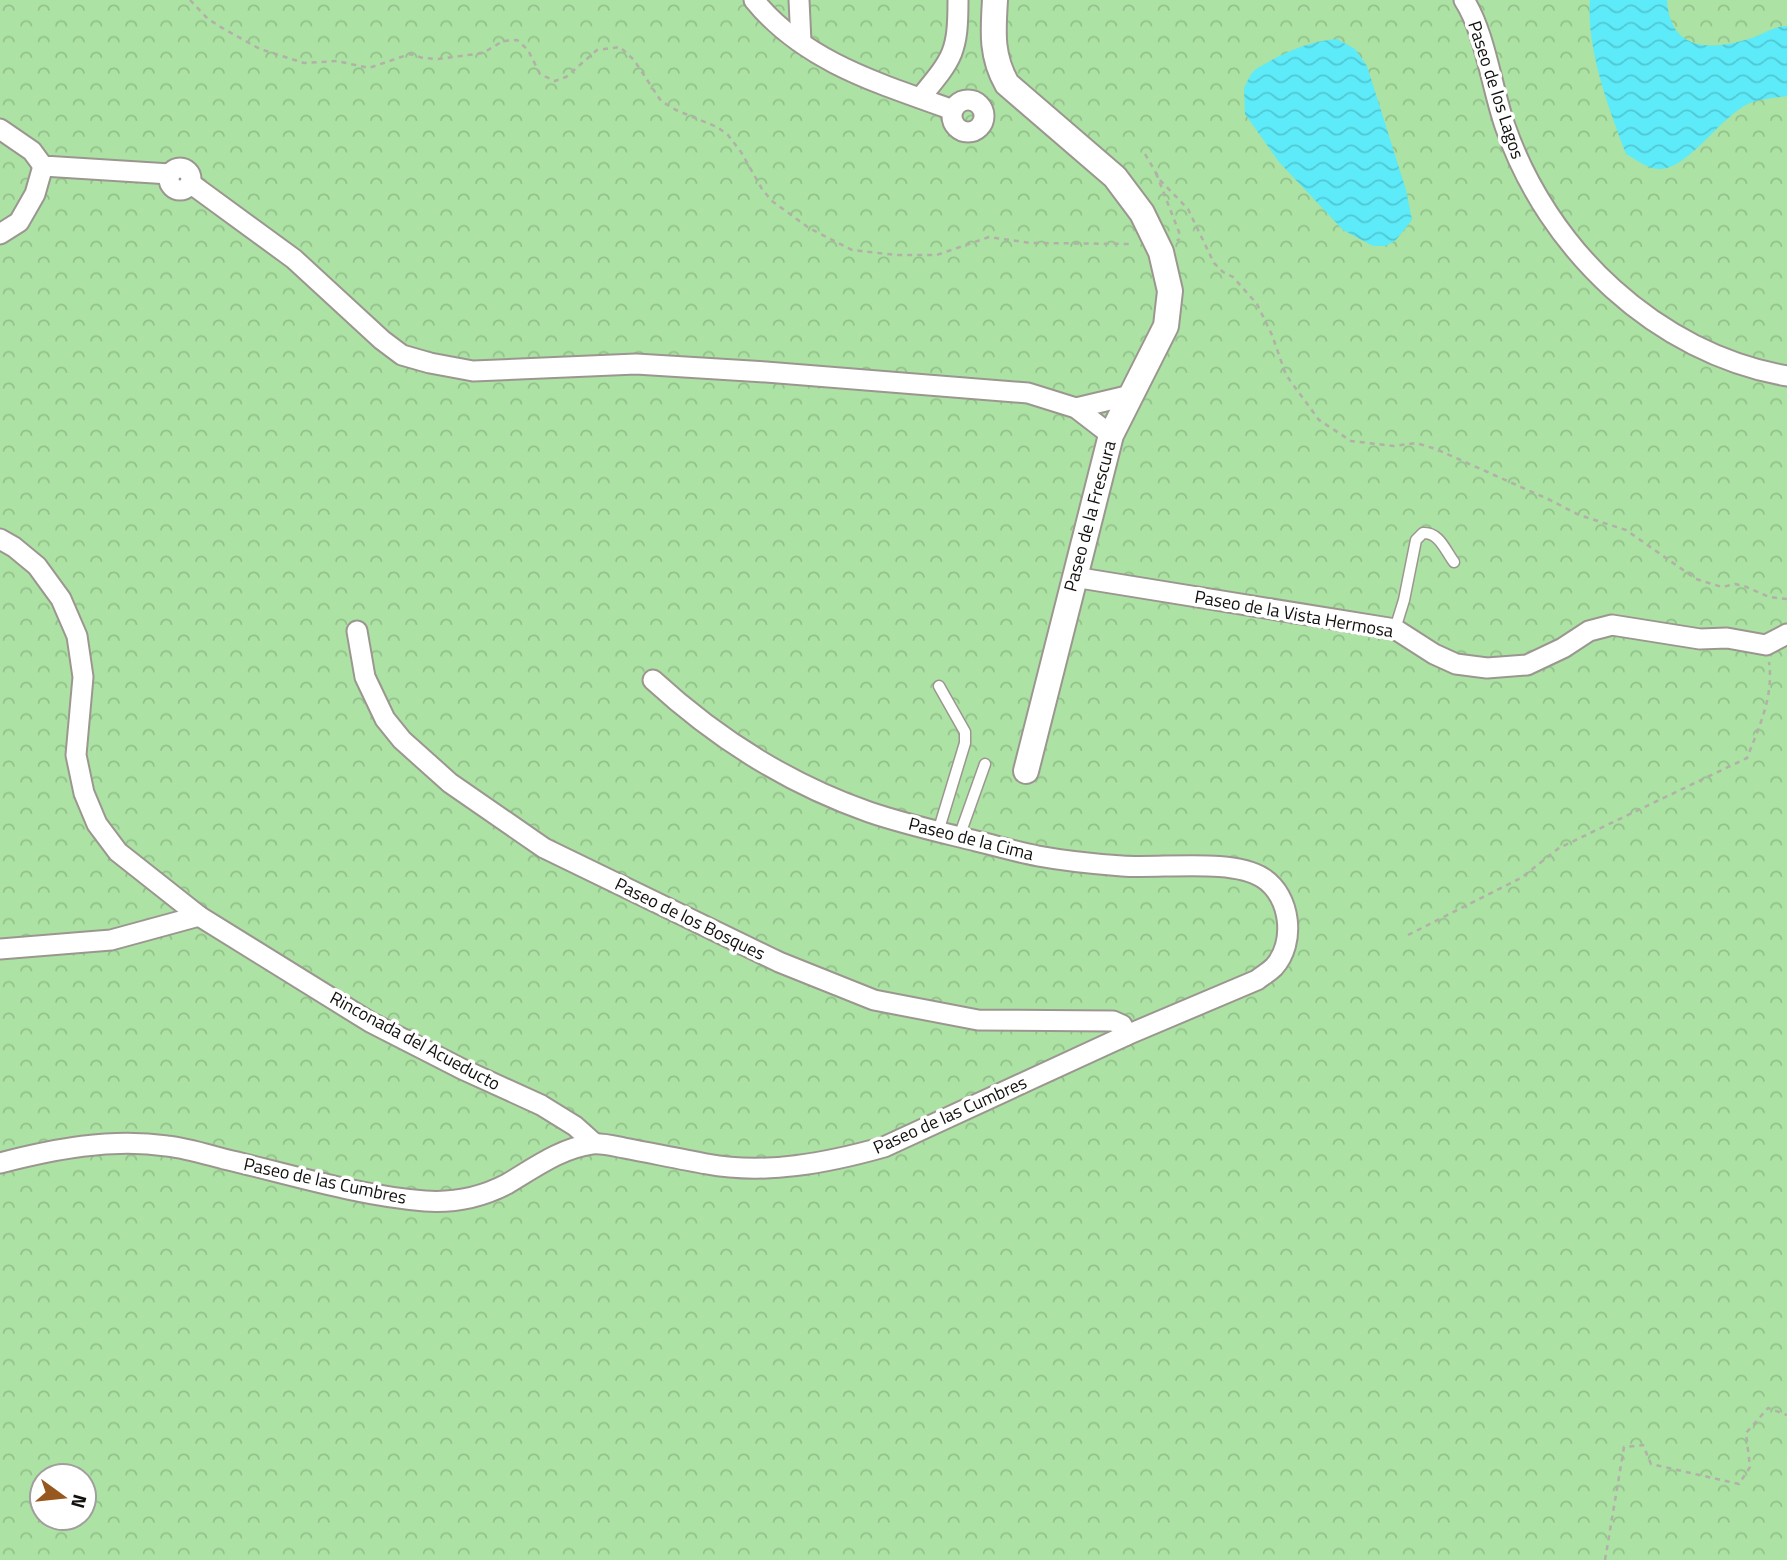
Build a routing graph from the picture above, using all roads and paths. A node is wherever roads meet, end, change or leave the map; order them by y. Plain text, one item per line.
1 (190, 0) edge
2 (754, 0) edge
3 (799, 0) edge
4 (958, 0) edge
5 (995, 0) edge
6 (1464, 0) edge
7 (801, 42) junction
8 (920, 98) junction
9 (953, 110) dead end
10 (0, 129) edge
11 (1145, 154) dead end
12 (43, 166) junction
13 (1156, 173) junction
14 (0, 234) edge
15 (1158, 247) junction
16 (1787, 376) edge
17 (1131, 395) junction
18 (1076, 408) junction
19 (1111, 435) junction
20 (0, 539) edge
21 (1454, 562) dead end
22 (1074, 577) junction
23 (1787, 600) edge
24 (1395, 629) junction
25 (357, 631) dead end
26 (1787, 634) edge
27 (1766, 645) junction
28 (653, 680) dead end
29 (939, 686) dead end
30 (985, 764) dead end
31 (1026, 771) dead end
32 (939, 832) junction
33 (959, 837) junction
34 (199, 916) junction
35 (1288, 933) joint
36 (1408, 935) dead end
37 (0, 949) edge
38 (1126, 1035) junction
39 (594, 1143) junction
40 (0, 1163) edge
41 (1787, 1415) edge
42 (1605, 1560) edge

1 - 15 path
2 - 7 street
3 - 7 street
4 - 8 street
5 - 15 street, Paseo de la Frescura
6 - 16 street, Paseo de los Lagos
7 - 8 street
8 - 9 street
10 - 12 street
11 - 13 path
12 - 14 street
12 - 18 street
13 - 15 path
13 - 23 path
15 - 17 street, Paseo de la Frescura
17 - 18 street
17 - 19 street, Paseo de la Frescura
18 - 19 street
19 - 22 street, Paseo de la Frescura
20 - 34 street, Rinconada del Acueducto
21 - 24 lane
22 - 24 street, Paseo de la Vista Hermosa
22 - 31 street, Paseo de la Frescura
24 - 27 street, Paseo de la Vista Hermosa
25 - 38 street, Paseo de los Bosques
26 - 27 street
27 - 36 path
28 - 32 street, Paseo de la Cima
29 - 32 lane
30 - 33 lane
32 - 33 street, Paseo de la Cima
33 - 35 street, Paseo de la Cima
34 - 37 street
34 - 39 street, Rinconada del Acueducto
35 - 38 street, Paseo de las Cumbres
38 - 39 street, Paseo de las Cumbres
39 - 40 street, Paseo de las Cumbres
41 - 42 path

